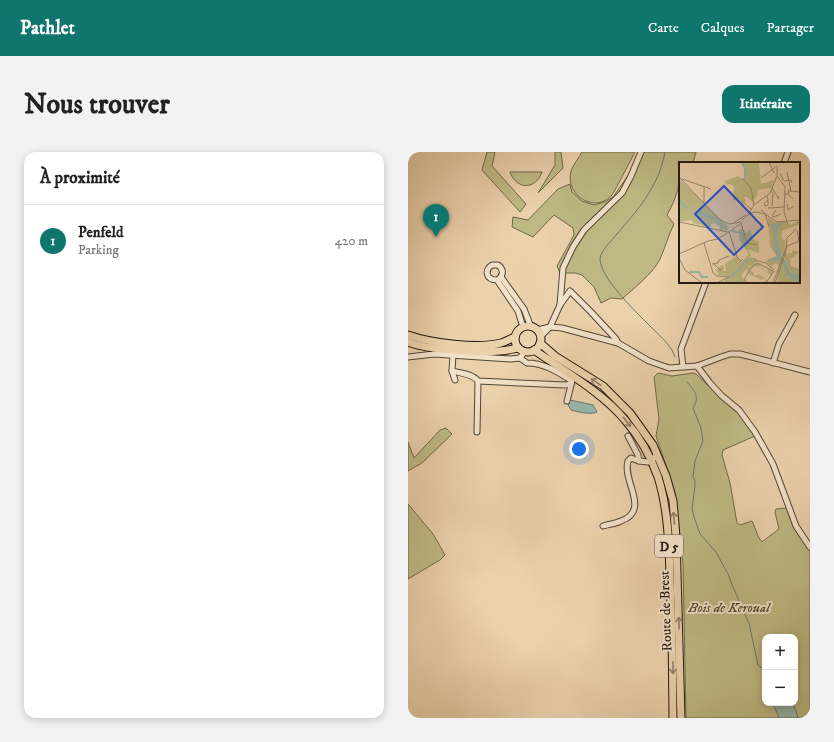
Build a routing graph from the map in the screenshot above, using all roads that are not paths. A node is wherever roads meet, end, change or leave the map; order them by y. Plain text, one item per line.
1 (641, 152) edge
2 (788, 152) edge
3 (784, 162) edge
4 (499, 278) dead end
5 (706, 283) edge
6 (560, 305) junction
7 (794, 314) dead end
8 (550, 327) junction
9 (534, 333) junction
10 (408, 335) edge
11 (515, 337) junction
12 (408, 342) edge
13 (618, 344) junction
14 (534, 350) junction
15 (521, 352) junction
16 (453, 354) junction
17 (408, 357) edge
18 (773, 362) junction
19 (697, 366) junction
20 (683, 367) junction
21 (452, 371) junction
22 (810, 372) edge
23 (454, 380) dead end
24 (478, 381) junction
25 (571, 384) junction
26 (567, 401) dead end
27 (477, 432) dead end
28 (628, 436) dead end
29 (657, 453) junction
30 (639, 461) junction
31 (652, 462) junction
32 (603, 526) dead end
33 (810, 547) edge
34 (673, 718) edge
35 (681, 718) edge

1 - 6 street
2 - 3 street
4 - 9 street
5 - 20 street
6 - 8 street
6 - 13 street
7 - 18 street
8 - 9 street
8 - 13 street
9 - 11 main road
9 - 14 main road
29 -> 9 main road, Route de Brest / D 5
10 - 11 main road
11 - 15 main road
12 - 15 main road
13 - 20 street
14 - 15 main road
14 -> 31 main road, Route de Brest / D 5
15 - 16 street
15 - 25 street
16 - 17 street
16 - 21 street
18 - 19 street
18 - 22 street
19 - 20 street
19 - 33 street
21 - 23 street
21 - 24 street
24 - 25 street
24 - 27 street
25 - 26 street
28 - 30 street
29 - 31 street
35 -> 29 main road, Route de Brest / D 5
30 - 31 street
30 - 32 street
31 -> 34 main road, Route de Brest / D 5

